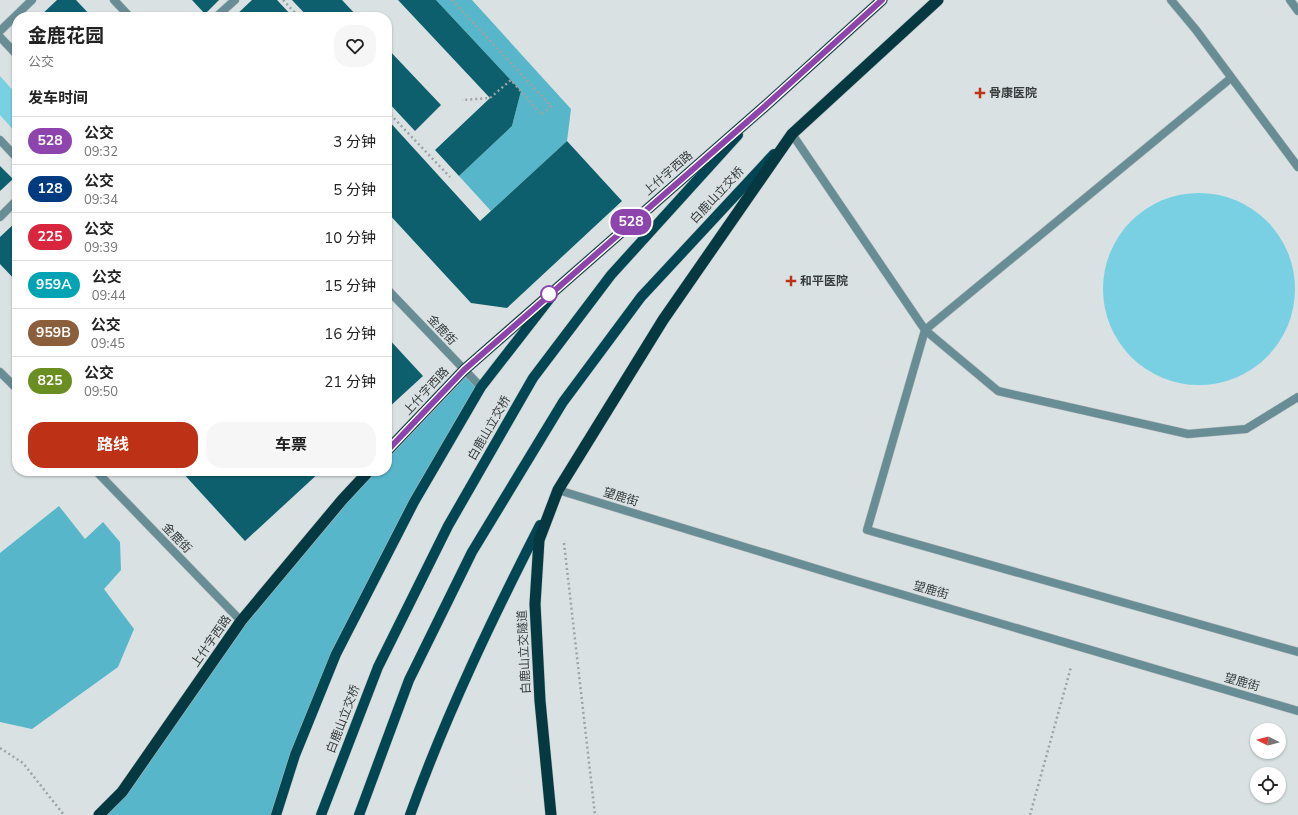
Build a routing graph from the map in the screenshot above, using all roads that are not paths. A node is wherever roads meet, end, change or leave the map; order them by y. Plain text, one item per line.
1 (32, 0) edge
2 (114, 0) edge
3 (235, 0) edge
4 (882, 0) edge
5 (938, 0) edge
6 (1171, 0) edge
7 (1290, 0) edge
8 (20, 12) edge
9 (125, 12) edge
10 (222, 12) edge
11 (1298, 12) edge
12 (12, 19) edge
13 (0, 31) edge
14 (0, 37) edge
15 (12, 50) edge
16 (1232, 78) junction
17 (764, 107) junction
18 (792, 134) junction
19 (0, 140) edge
20 (12, 153) edge
21 (1298, 167) edge
22 (12, 205) edge
23 (0, 217) edge
24 (564, 282) junction
25 (392, 294) edge
26 (925, 330) junction
27 (464, 370) junction
28 (0, 372) edge
29 (12, 384) edge
30 (481, 387) junction
31 (1298, 397) edge
32 (392, 446) edge
33 (101, 476) edge
34 (364, 476) edge
35 (558, 490) junction
36 (241, 621) junction
37 (1298, 652) edge
38 (1298, 710) edge
39 (99, 815) edge
40 (276, 815) edge
41 (321, 815) edge
42 (359, 815) edge
43 (410, 815) edge
44 (551, 815) edge

1 - 8 street
2 - 9 street
3 - 10 street
4 - 17 highway, 上什字西路
5 - 18 highway
6 - 16 street
7 - 11 street
12 - 13 street
14 - 15 street
16 - 21 street
16 - 26 street
17 - 24 highway, 上什字西路
17 - 41 main road, 白鹿山立交桥
18 - 26 street
18 - 35 highway
18 - 42 main road, 白鹿山立交桥
19 - 20 street
22 - 23 street
24 - 27 highway, 上什字西路
24 - 30 main road
25 - 27 street, 金鹿街
26 - 31 street
26 - 37 street
27 - 30 street, 金鹿街
27 - 32 highway, 上什字西路
28 - 29 street
30 - 40 main road
33 - 36 street, 金鹿街
34 - 36 highway, 上什字西路
35 - 38 street, 望鹿街
35 - 43 main road
35 - 44 highway, 白鹿山立交隧道
36 - 39 highway, 上什字西路

